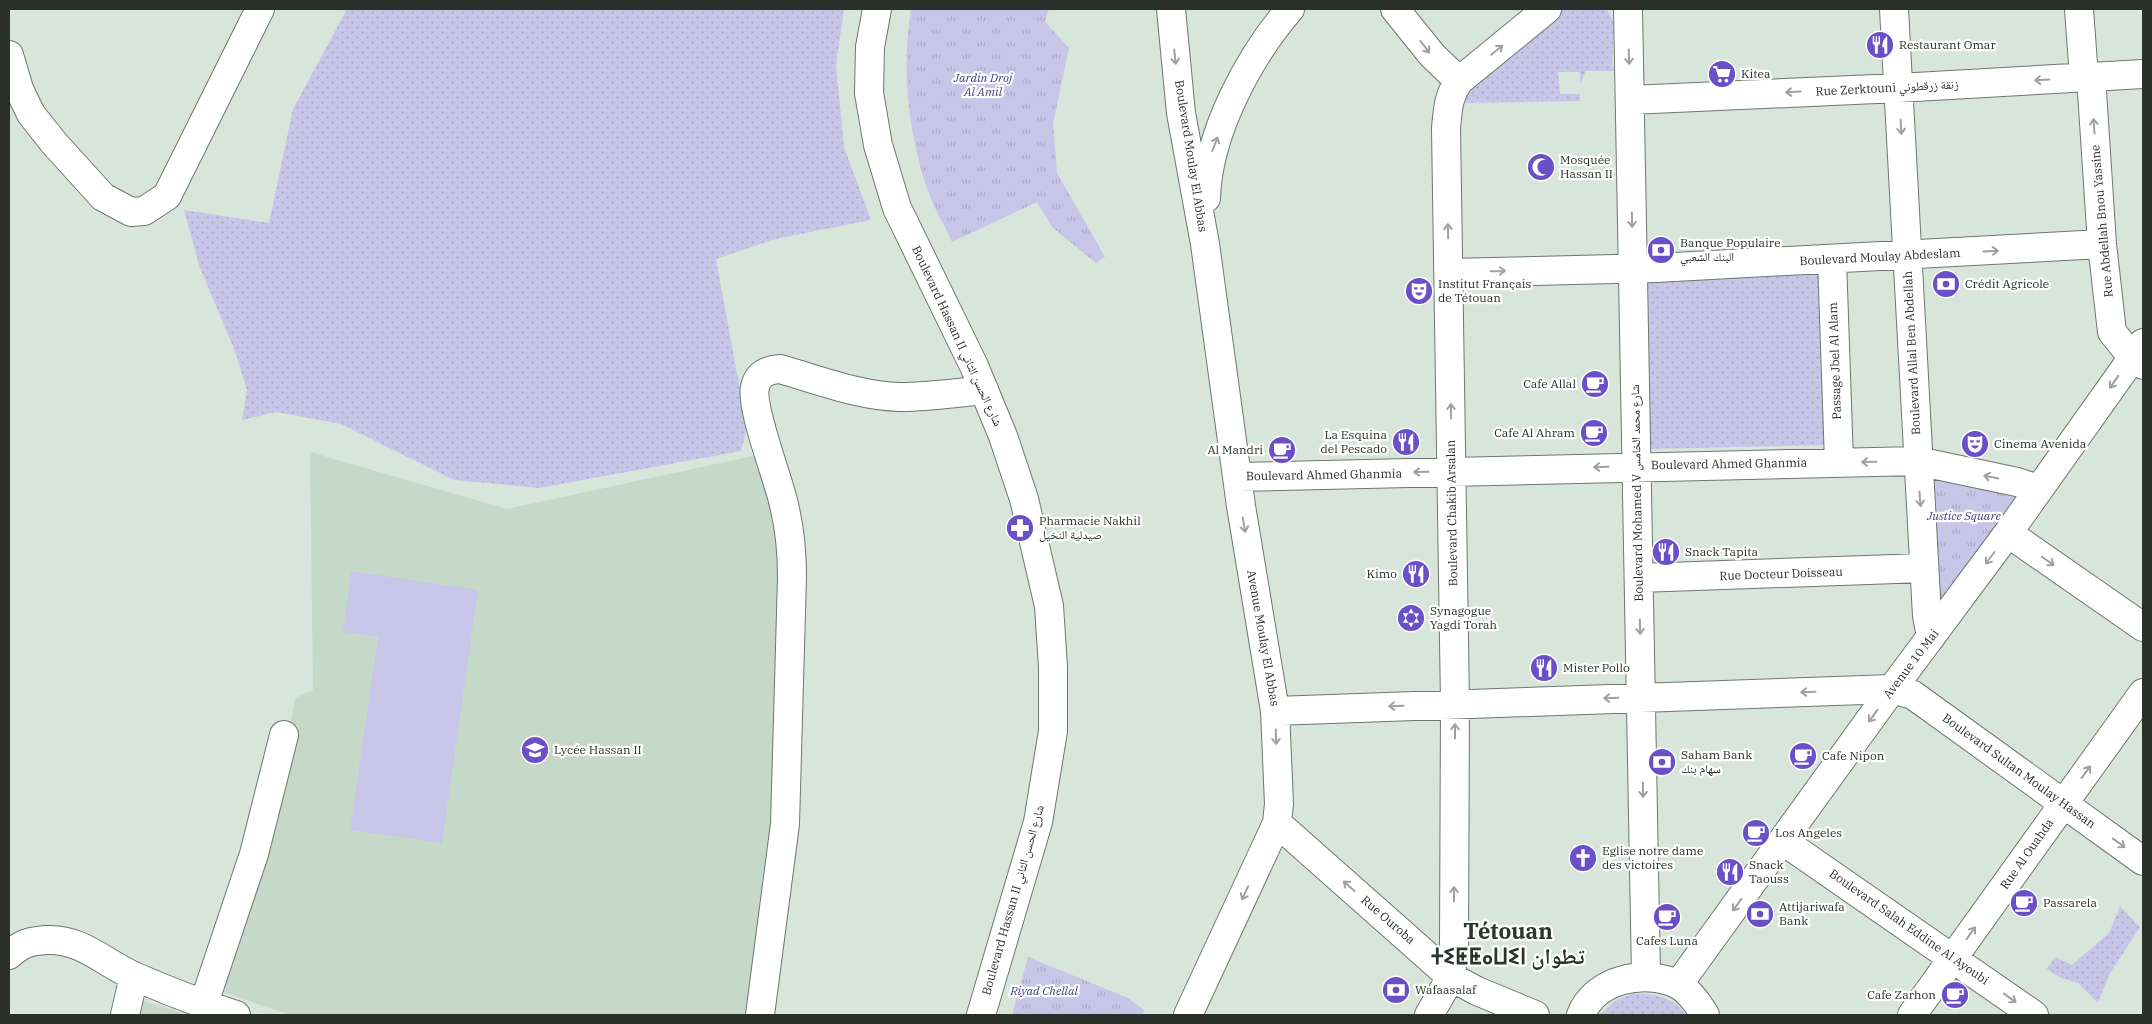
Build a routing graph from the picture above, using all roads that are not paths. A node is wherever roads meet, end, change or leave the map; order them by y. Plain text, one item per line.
1 (260, 9) edge
2 (877, 9) edge
3 (1171, 9) edge
4 (1290, 9) edge
5 (1395, 9) edge
6 (1547, 9) edge
7 (1628, 9) edge
8 (1894, 9) edge
9 (2079, 9) edge
10 (11, 70) edge
11 (2143, 74) edge
12 (2088, 78) junction
13 (1459, 81) junction
14 (1898, 88) junction
15 (1630, 100) junction
16 (1206, 244) junction
17 (2102, 244) junction
18 (1908, 255) junction
19 (1832, 260) junction
20 (1633, 268) junction
21 (1449, 273) junction
22 (2140, 355) edge
23 (984, 390) junction
24 (1917, 461) junction
25 (1839, 462) junction
26 (1637, 466) junction
27 (1451, 471) junction
28 (1237, 477) junction
29 (2038, 489) junction
30 (2008, 533) junction
31 (1924, 568) junction
32 (1638, 578) junction
33 (2143, 627) edge
34 (1931, 637) junction
35 (1892, 689) junction
36 (2143, 693) edge
37 (1641, 697) junction
38 (1455, 704) junction
39 (1275, 711) junction
40 (284, 735) dead end
41 (2064, 803) junction
42 (1277, 823) junction
43 (1784, 841) junction
44 (2143, 861) edge
45 (9, 955) edge
46 (1954, 958) junction
47 (134, 976) junction
48 (1646, 976) junction
49 (1451, 977) junction
50 (1678, 985) junction
51 (204, 1004) junction
52 (125, 1015) edge
53 (236, 1015) edge
54 (760, 1015) edge
55 (981, 1015) edge
56 (1188, 1015) edge
57 (1429, 1015) edge
58 (1535, 1015) edge
59 (1581, 1015) edge
60 (1705, 1015) edge
61 (1912, 1015) edge
62 (2034, 1015) edge

1 - 10 street
2 - 23 street, Boulevard Hassan II شارع الحسن الثاني
3 -> 16 street, Boulevard Moulay El Abbas
16 -> 4 street
5 -> 13 street
13 -> 6 street
7 -> 15 street, Boulevard Mohamed V شارع محمد الخامس
8 - 14 street, Boulevard Allal Ben Abdellah
9 - 12 street, Rue Abdellah Bnou Yassine
11 - 12 street, Rue Zerktouni زنقة زرقطوني
12 -> 14 street, Rue Zerktouni زنقة زرقطوني
17 -> 12 street, Rue Abdellah Bnou Yassine
21 -> 13 street, Boulevard Chakib Arsalan
14 -> 15 street, Rue Zerktouni زنقة زرقطوني
14 -> 18 street, Boulevard Allal Ben Abdellah
15 -> 20 street, Boulevard Mohamed V شارع محمد الخامس
16 - 28 street, Avenue Moulay El Abbas
18 -> 17 street, Boulevard Moulay Abdeslam
17 - 22 street, Rue Abdellah Bnou Yassine
18 - 19 street, Boulevard Moulay Abdeslam
18 - 24 street, Boulevard Allal Ben Abdellah
19 - 20 street, Boulevard Moulay Abdeslam
19 - 25 street, Passage Jbel Al Alam
21 -> 20 street, Boulevard Moulay Abdeslam
20 - 26 street, Boulevard Mohamed V شارع محمد الخامس
27 -> 21 street, Boulevard Chakib Arsalan
22 -> 29 street, Avenue 10 Mai
23 - 54 street
23 - 55 street, Boulevard Hassan II شارع الحسن الثاني
24 -> 25 street, Boulevard Ahmed Ghanmia
29 -> 24 street, Boulevard Ahmed Ghanmia
24 -> 31 street, Boulevard Allal Ben Abdellah
25 - 26 street, Boulevard Ahmed Ghanmia
26 -> 27 street, Boulevard Ahmed Ghanmia
26 - 32 street, Boulevard Mohamed V شارع محمد الخامس
27 -> 28 street, Boulevard Ahmed Ghanmia
27 - 38 street, Boulevard Chakib Arsalan
28 -> 39 street, Avenue Moulay El Abbas
29 - 30 street, Avenue 10 Mai
30 -> 33 street
30 -> 34 street, Avenue 10 Mai
31 - 32 street, Rue Docteur Doisseau
31 - 34 street, Boulevard Allal Ben Abdellah
32 -> 37 street, Boulevard Mohamed V شارع محمد الخامس
34 - 35 street, Avenue 10 Mai
35 -> 37 street, Boulevard Sultan Moulay Hassan
35 - 41 street, Boulevard Sultan Moulay Hassan
35 -> 43 street, Avenue 10 Mai
41 -> 36 street, Rue Al Ouahda
37 -> 38 street, Boulevard Sultan Moulay Hassan
37 -> 48 street, Boulevard Mohamed V شارع محمد الخامس
38 -> 39 street, Boulevard Sultan Moulay Hassan
49 -> 38 street, Boulevard Chakib Arsalan
39 -> 42 street, Avenue Moulay El Abbas
40 - 51 street
41 -> 44 street, Boulevard Sultan Moulay Hassan
46 -> 41 street, Rue Al Ouahda
49 -> 42 street, Rue Ouroba
42 -> 56 street, Avenue Moulay El Abbas
43 - 46 street, Boulevard Salah Eddine Al Ayoubi
43 -> 50 street, Avenue 10 Mai
45 - 47 street
46 - 61 street, Rue Al Ouahda
46 -> 62 street, Boulevard Salah Eddine Al Ayoubi
47 - 51 street
47 - 52 street
48 - 50 street
48 - 59 street
49 - 57 street
49 - 58 street, Rue Ouroba
50 - 60 street
51 - 53 street

